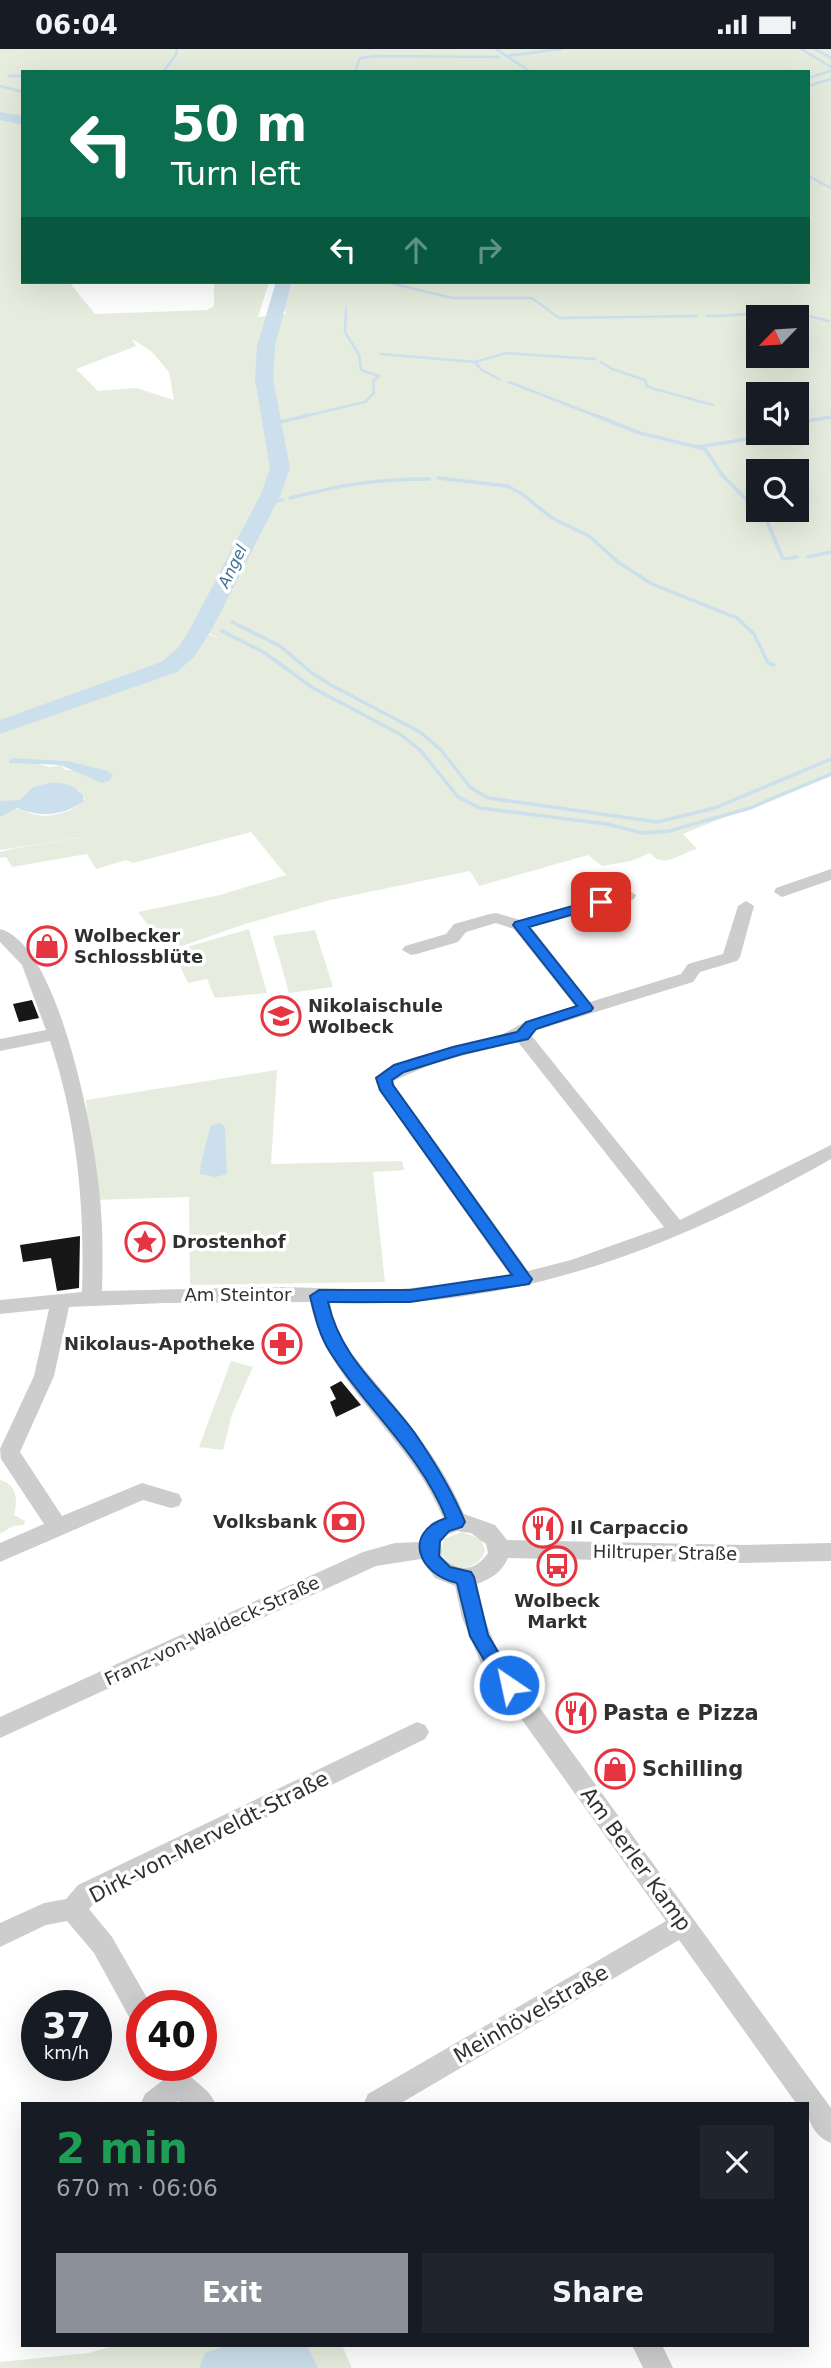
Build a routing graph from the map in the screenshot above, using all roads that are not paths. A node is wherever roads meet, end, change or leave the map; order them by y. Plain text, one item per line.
1 (831, 874) edge
2 (782, 892) dead end
3 (628, 895) dead end
4 (746, 906) dead end
5 (520, 925) junction
6 (0, 934) edge
7 (411, 950) dead end
8 (586, 1008) junction
9 (57, 1034) junction
10 (522, 1035) junction
11 (0, 1045) edge
12 (831, 1151) edge
13 (677, 1230) junction
14 (523, 1279) junction
15 (92, 1296) junction
16 (319, 1296) junction
17 (61, 1299) junction
18 (0, 1307) edge
19 (171, 1500) dead end
20 (456, 1522) junction
21 (58, 1528) junction
22 (498, 1549) junction
23 (428, 1550) junction
24 (831, 1552) edge
25 (0, 1553) edge
26 (464, 1577) junction
27 (0, 1728) edge
28 (417, 1731) dead end
29 (72, 1910) junction
30 (684, 1924) junction
31 (0, 1935) edge
32 (127, 1990) edge
33 (168, 2081) edge
34 (178, 2081) edge
35 (155, 2102) edge
36 (201, 2102) edge
37 (379, 2102) edge
38 (831, 2130) edge
39 (647, 2347) edge
40 (659, 2368) edge

1 - 2 street
3 - 5 street
4 - 8 street
5 - 7 street
5 - 8 street
6 - 9 street
8 - 10 street
9 - 11 street
9 - 15 street
10 - 13 street
10 - 14 street
12 - 13 street, Am Steintor
13 - 14 street, Am Steintor
14 - 16 street, Am Steintor
15 - 16 street, Am Steintor
15 - 17 street, Am Steintor
16 - 20 street
17 - 18 street, Am Steintor
17 - 21 street
19 - 21 street
20 - 22 street
20 - 23 street
21 - 25 street
22 - 24 street, Hiltruper Straße
22 - 26 street
23 - 26 street
23 - 27 street, Franz-von-Waldeck-Straße
26 - 30 street, Am Berler Kamp
28 - 29 street, Dirk-von-Merveldt-Straße
29 - 31 street, Dirk-von-Merveldt-Straße
29 - 32 street
30 - 37 street, Meinhövelstraße
30 - 38 street, Am Berler Kamp
33 - 35 street
34 - 36 street
39 - 40 street

